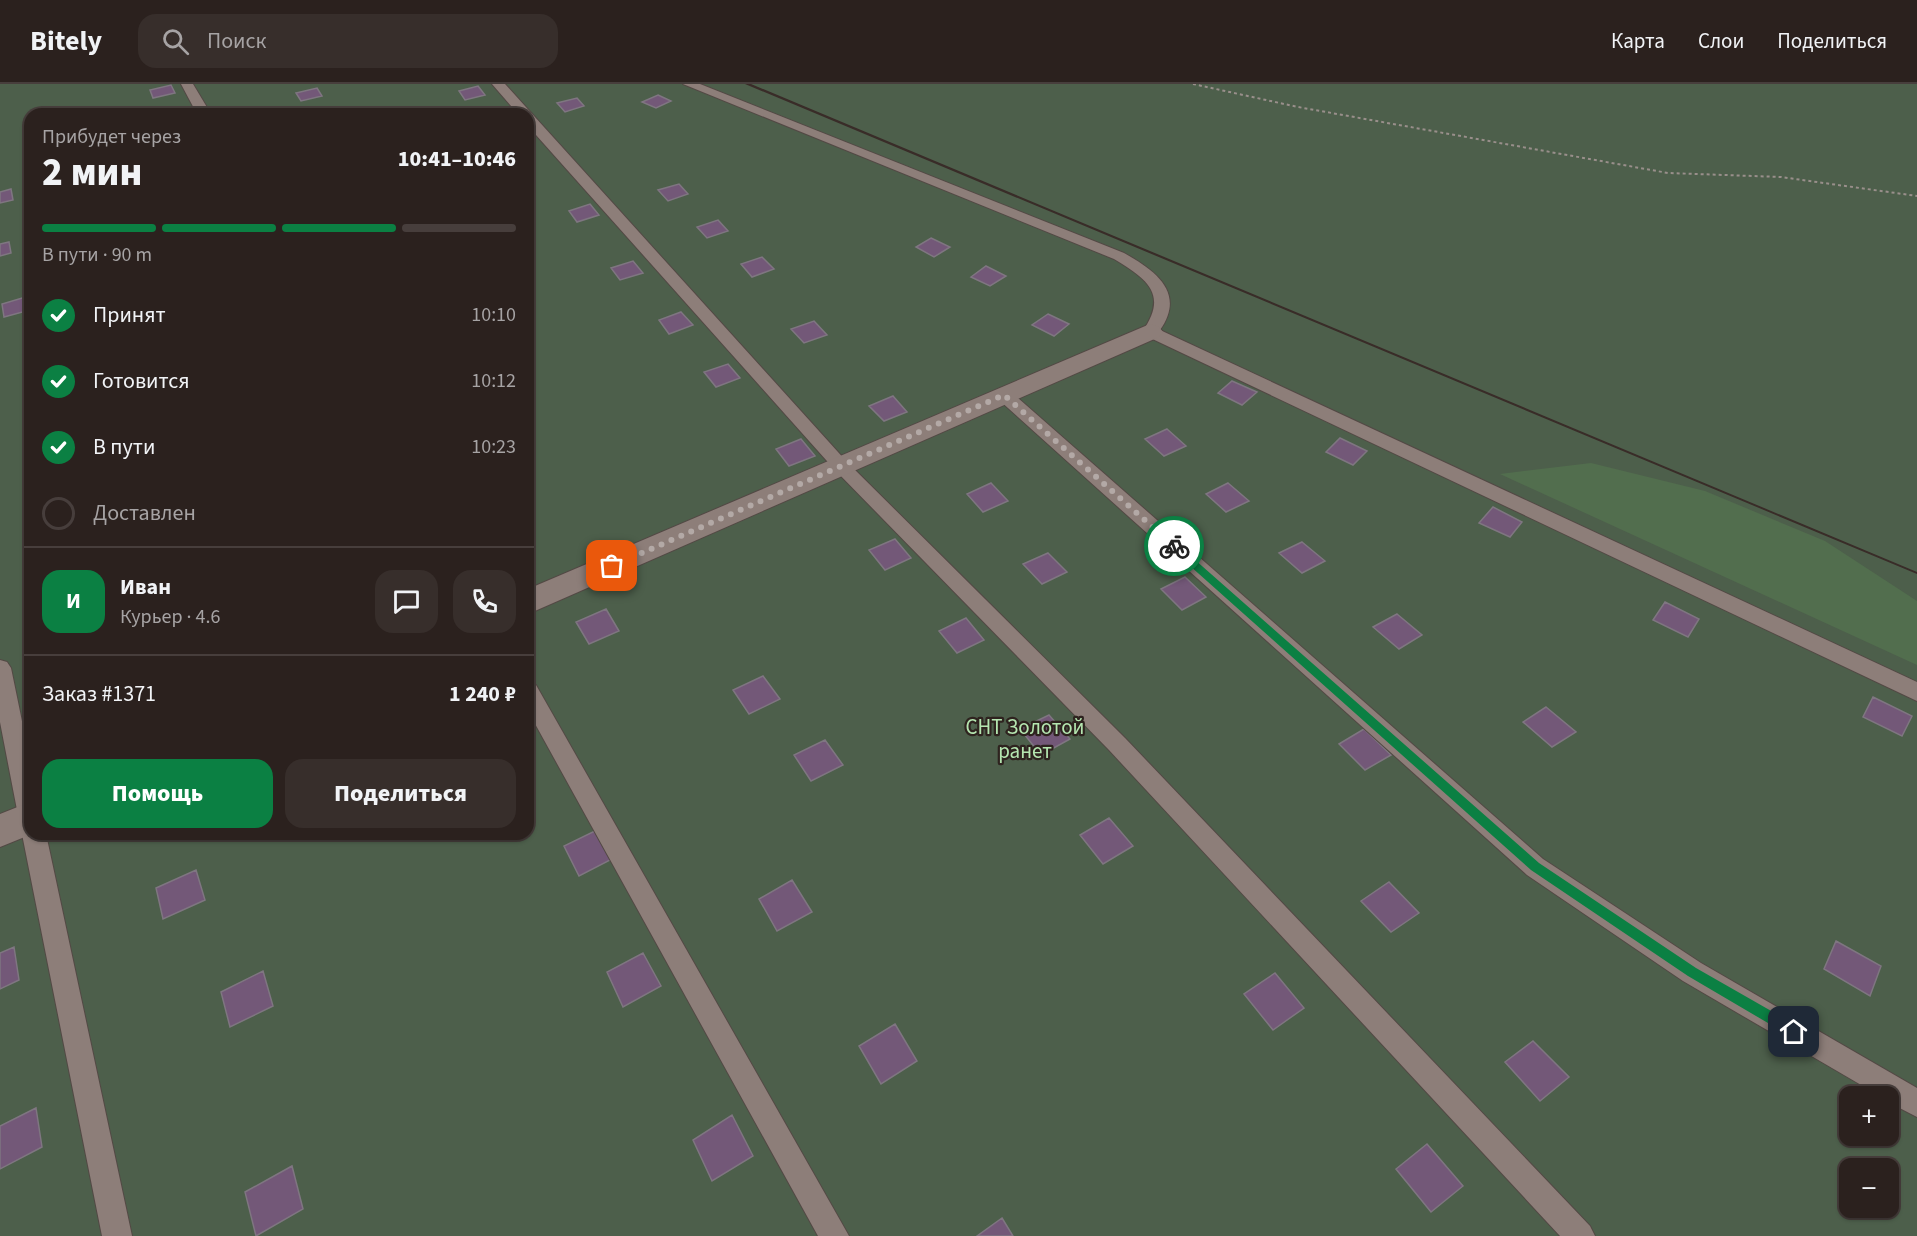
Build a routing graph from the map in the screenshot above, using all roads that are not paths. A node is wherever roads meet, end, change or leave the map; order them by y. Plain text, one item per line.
1 (187, 84) edge
2 (498, 84) edge
3 (689, 84) edge
4 (201, 108) edge
5 (520, 108) edge
6 (534, 125) edge
7 (1150, 332) junction
8 (1004, 395) junction
9 (841, 466) junction
10 (534, 599) edge
11 (0, 668) edge
12 (1917, 692) edge
13 (534, 702) edge
14 (24, 787) edge
15 (24, 820) edge
16 (0, 831) edge
17 (35, 840) edge
18 (1917, 1103) edge
19 (117, 1236) edge
20 (834, 1236) edge
21 (1580, 1236) edge

1 - 4 lane
2 - 5 lane
3 - 7 lane
6 - 9 lane
7 - 8 street
7 - 12 lane
8 - 9 street
8 - 18 lane
9 - 10 street
9 - 21 lane
11 - 14 lane
13 - 20 lane
15 - 16 street
17 - 19 lane

